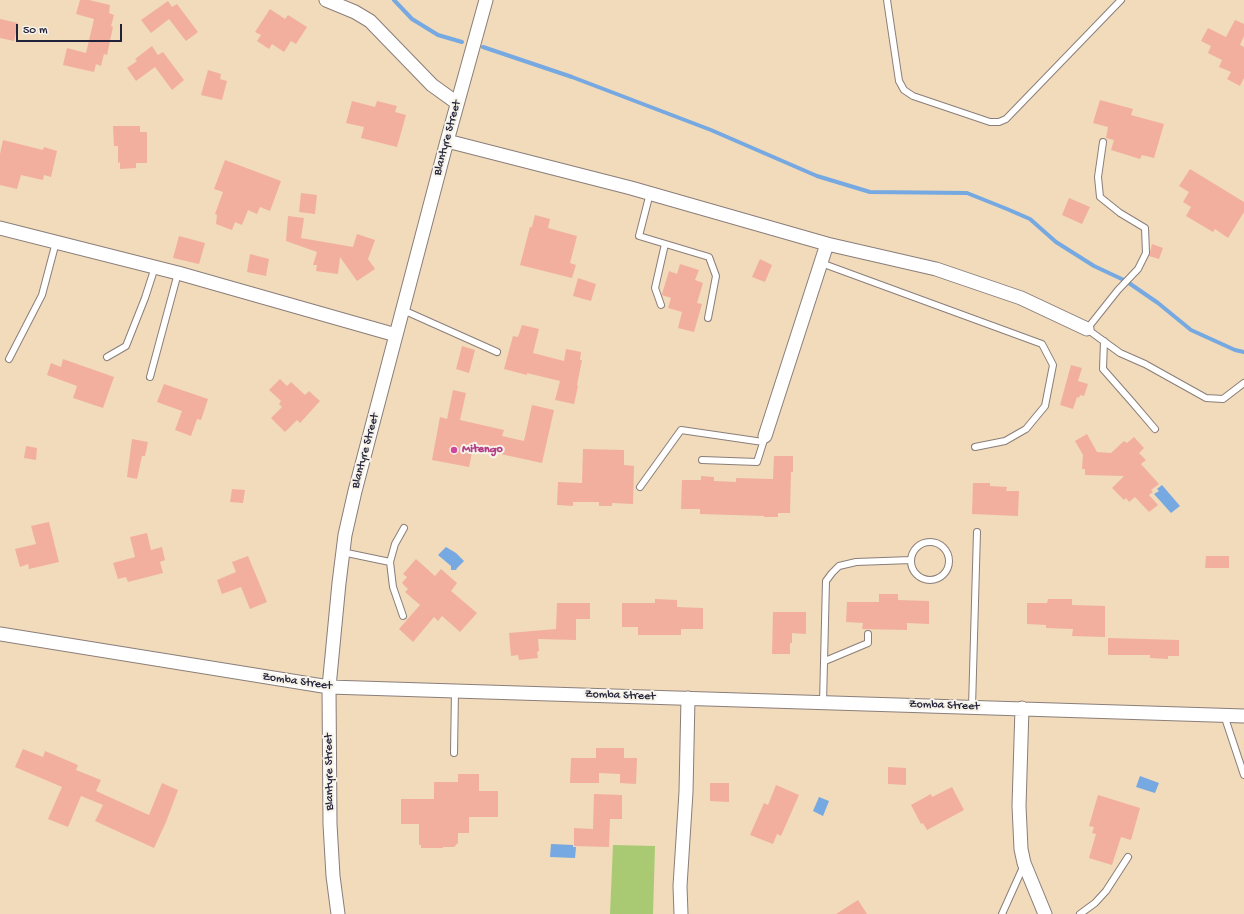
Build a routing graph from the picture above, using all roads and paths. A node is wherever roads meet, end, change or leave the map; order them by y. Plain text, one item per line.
1 (326, 0) edge
2 (486, 0) edge
3 (887, 0) edge
4 (1121, 0) edge
5 (457, 103) junction
6 (447, 141) junction
7 (1103, 142) dead end
8 (650, 193) junction
9 (0, 228) edge
10 (56, 242) junction
11 (665, 244) junction
12 (827, 244) junction
13 (821, 263) junction
14 (155, 267) junction
15 (178, 273) junction
16 (661, 305) dead end
17 (403, 310) junction
18 (708, 318) dead end
19 (1087, 329) junction
20 (396, 335) junction
21 (1104, 341) junction
22 (497, 352) dead end
23 (107, 357) dead end
24 (9, 359) dead end
25 (150, 377) dead end
26 (1244, 383) edge
27 (1155, 429) dead end
28 (764, 439) junction
29 (975, 447) dead end
30 (702, 460) dead end
31 (640, 487) dead end
32 (404, 528) dead end
33 (977, 532) dead end
34 (342, 552) junction
35 (911, 560) junction
36 (390, 562) junction
37 (404, 616) dead end
38 (0, 634) edge
39 (868, 634) dead end
40 (825, 661) junction
41 (329, 687) junction
42 (455, 691) junction
43 (688, 698) junction
44 (823, 703) junction
45 (972, 707) junction
46 (1022, 708) junction
47 (1224, 715) junction
48 (1244, 716) edge
49 (454, 753) dead end
50 (1244, 775) edge
51 (1128, 856) dead end
52 (1024, 863) junction
53 (338, 914) edge
54 (681, 914) edge
55 (1002, 914) edge
56 (1044, 914) edge
57 (1080, 914) edge

1 - 5 street
2 - 5 street, Blantyre Street
3 - 4 lane
5 - 6 street, Blantyre Street
6 - 8 street
6 - 17 street, Blantyre Street
7 - 19 lane
8 - 11 lane
8 - 12 street
9 - 10 street
10 - 14 street
10 - 24 lane
11 - 16 lane
11 - 18 lane
12 - 13 street
12 - 19 street
13 - 28 street
13 - 29 lane
14 - 15 street
14 - 23 lane
15 - 20 street
15 - 25 lane
17 - 20 street, Blantyre Street
17 - 22 lane
19 - 21 lane
20 - 34 street, Blantyre Street
21 - 26 lane
21 - 27 lane
28 - 30 lane
28 - 31 lane
32 - 36 lane
33 - 45 lane
34 - 36 lane
34 - 41 street, Blantyre Street
35 - 35 lane
35 - 40 lane
36 - 37 lane
38 - 41 street, Zomba Street
39 - 40 lane
40 - 44 lane
41 - 42 street, Zomba Street
41 - 53 street, Blantyre Street
42 - 43 street, Zomba Street
42 - 49 lane
43 - 44 street, Zomba Street
43 - 54 street
44 - 45 street, Zomba Street
45 - 46 street, Zomba Street
46 - 47 street, Zomba Street
46 - 52 street
47 - 48 street, Zomba Street
47 - 50 lane
51 - 57 lane
52 - 55 lane
52 - 56 street

